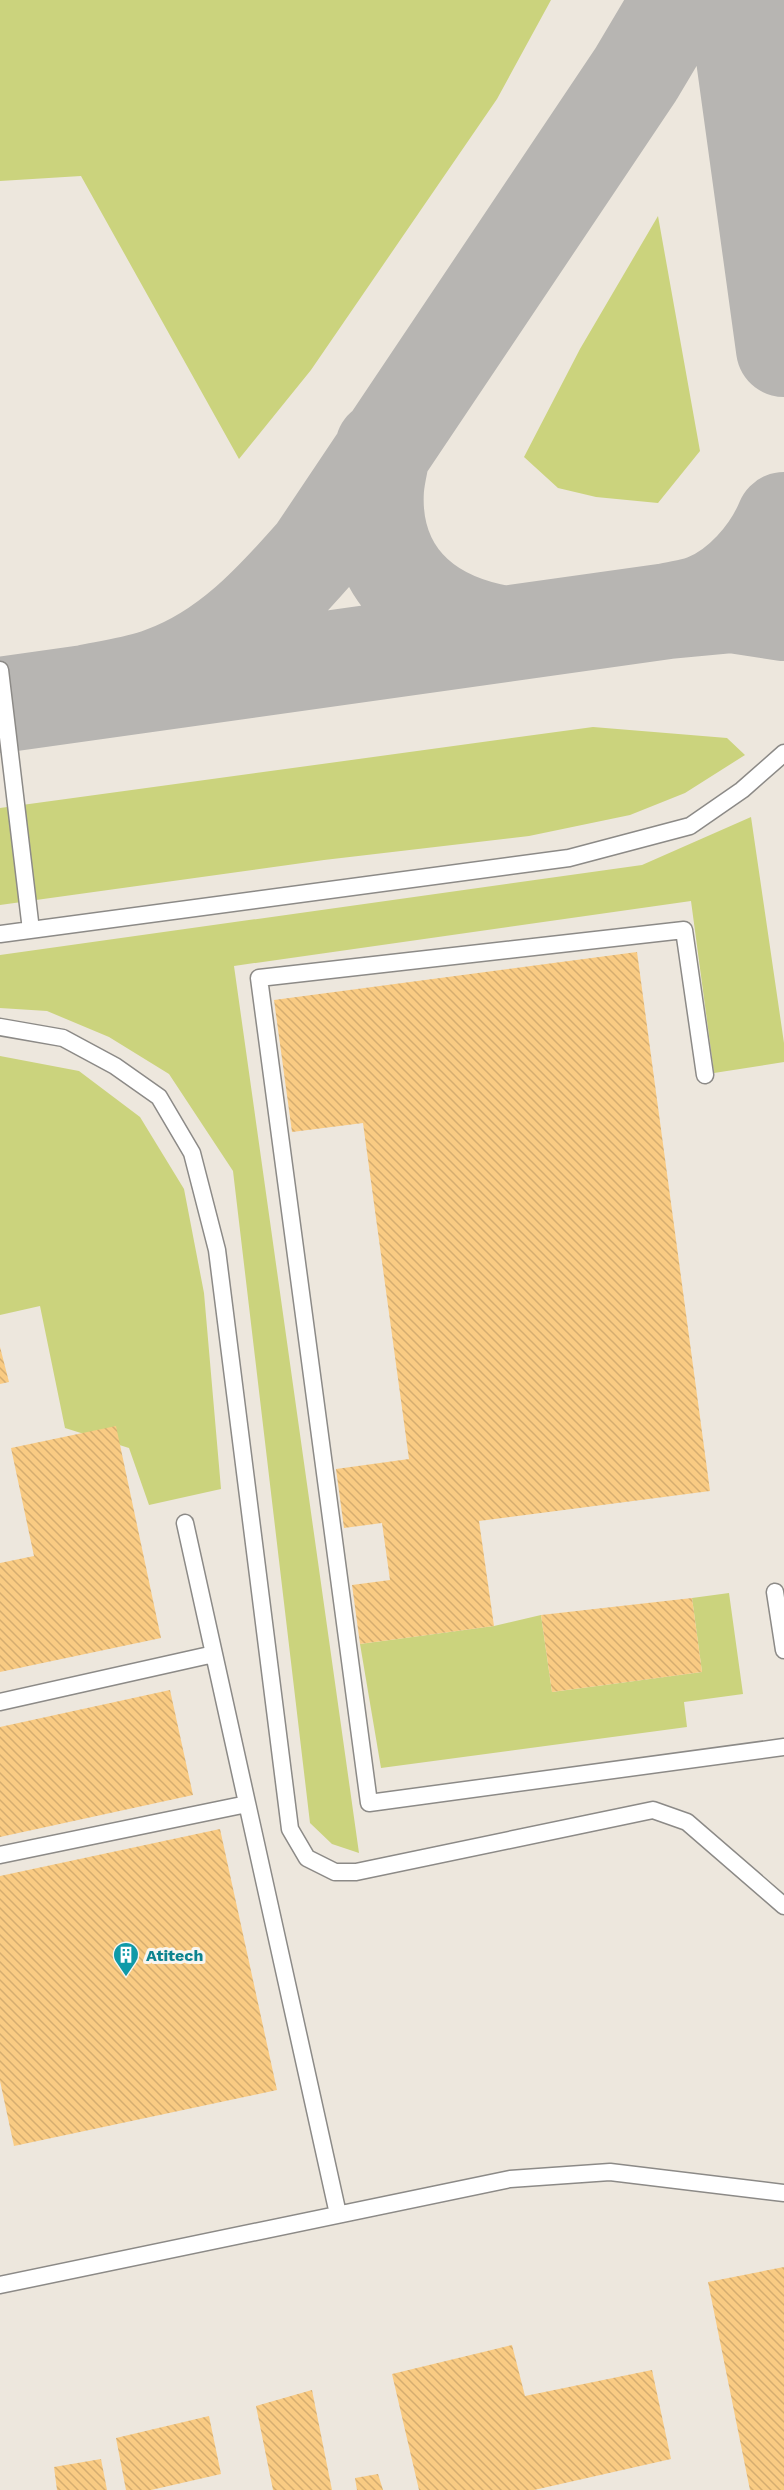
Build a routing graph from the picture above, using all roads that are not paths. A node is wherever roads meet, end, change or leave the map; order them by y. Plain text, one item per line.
1 (0, 670) edge
2 (784, 753) edge
3 (31, 930) junction
4 (0, 934) edge
5 (0, 1027) edge
6 (705, 1075) dead end
7 (185, 1523) dead end
8 (775, 1592) dead end
9 (784, 1650) edge
10 (214, 1654) junction
11 (0, 1702) edge
12 (784, 1747) edge
13 (247, 1804) junction
14 (0, 1855) edge
15 (784, 1906) edge
16 (784, 2193) edge
17 (338, 2214) junction
18 (0, 2285) edge

1 - 3 lane
2 - 3 lane
3 - 4 lane
5 - 15 lane
6 - 12 lane
7 - 10 lane
8 - 9 lane
10 - 11 lane
10 - 13 lane
13 - 14 lane
13 - 17 lane
16 - 17 lane
17 - 18 lane

